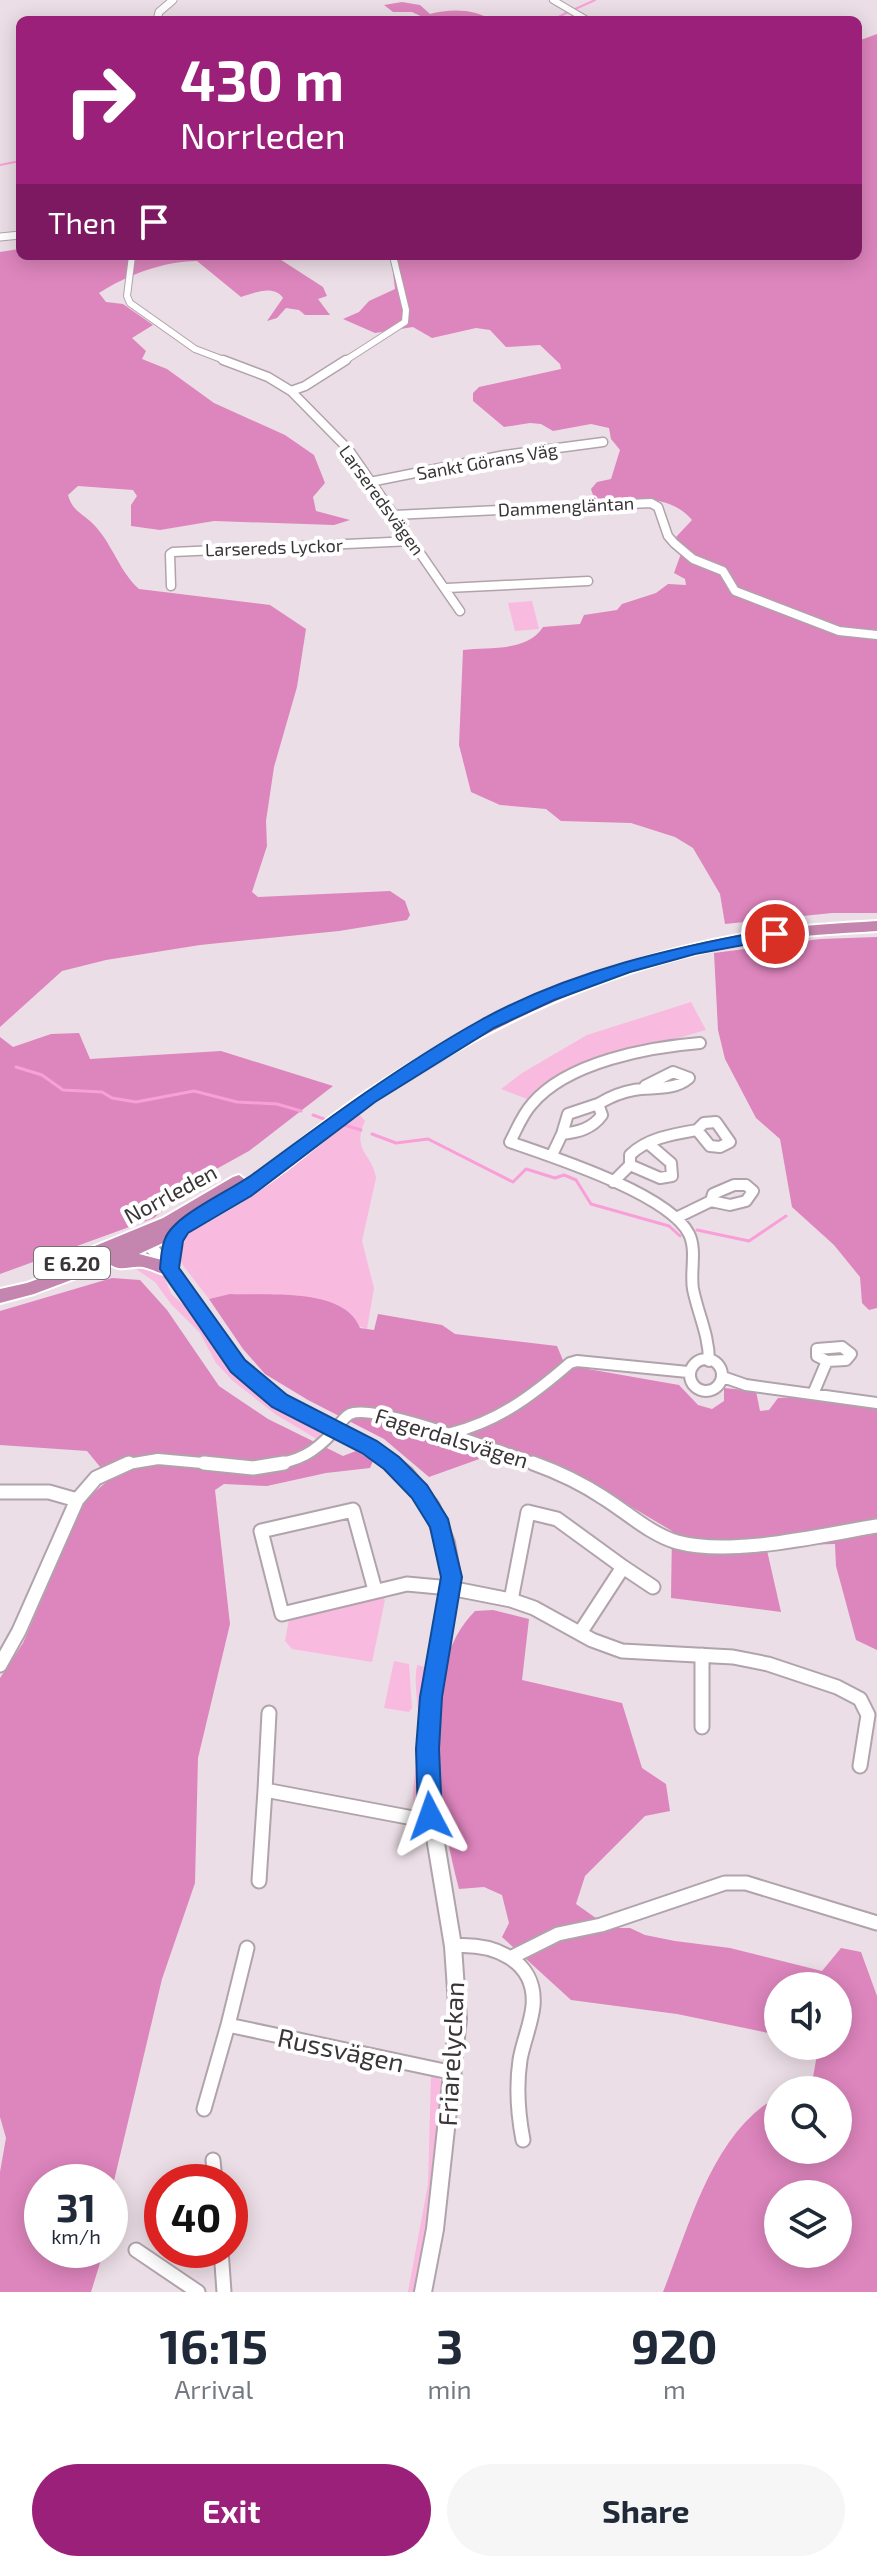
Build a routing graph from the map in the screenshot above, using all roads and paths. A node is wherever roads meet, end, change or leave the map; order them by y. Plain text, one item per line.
1 (173, 0) edge
2 (553, 0) edge
3 (158, 16) edge
4 (580, 16) edge
5 (132, 260) edge
6 (394, 260) edge
7 (291, 391) junction
8 (603, 442) dead end
9 (370, 482) junction
10 (394, 515) junction
11 (412, 541) junction
12 (588, 581) dead end
13 (171, 586) dead end
14 (447, 588) junction
15 (460, 611) dead end
16 (877, 635) edge
17 (877, 926) edge
18 (700, 1043) dead end
19 (645, 1086) dead end
20 (598, 1104) junction
21 (348, 1112) junction
22 (697, 1130) dead end
23 (562, 1134) junction
24 (650, 1145) junction
25 (552, 1155) junction
26 (630, 1165) junction
27 (613, 1182) junction
28 (711, 1201) dead end
29 (676, 1218) junction
30 (181, 1228) junction
31 (146, 1239) junction
32 (169, 1269) junction
33 (78, 1271) junction
34 (0, 1293) edge
35 (709, 1361) junction
36 (827, 1361) dead end
37 (688, 1372) junction
38 (723, 1377) junction
39 (813, 1394) junction
40 (877, 1403) edge
41 (334, 1429) junction
42 (449, 1433) junction
43 (0, 1492) edge
44 (77, 1500) junction
45 (877, 1526) edge
46 (623, 1567) junction
47 (653, 1587) dead end
48 (450, 1588) junction
49 (375, 1590) junction
50 (511, 1600) junction
51 (580, 1633) junction
52 (702, 1655) junction
53 (0, 1665) edge
54 (269, 1713) dead end
55 (702, 1727) dead end
56 (860, 1766) dead end
57 (265, 1790) junction
58 (430, 1816) junction
59 (259, 1881) dead end
60 (877, 1923) edge
61 (453, 1946) junction
62 (247, 1948) dead end
63 (514, 1956) junction
64 (228, 2025) junction
65 (454, 2073) junction
66 (204, 2109) dead end
67 (523, 2140) dead end
68 (213, 2160) dead end
69 (213, 2164) edge
70 (136, 2250) dead end
71 (222, 2268) edge
72 (198, 2292) edge
73 (224, 2292) edge
74 (423, 2292) edge

1 - 3 street
2 - 4 street
5 - 7 street, Larseredsvägen
6 - 7 street
7 - 9 street, Larseredsvägen
8 - 9 street, Sankt Görans Väg
9 - 10 street, Larseredsvägen
10 - 11 street, Larseredsvägen
10 - 16 street, Dammengläntan
11 - 13 street, Larsereds Lyckor
11 - 14 street, Larseredsvägen
12 - 14 street
14 - 15 street, Larseredsvägen
17 - 21 highway, Norrleden / E 6.20
18 - 25 street
19 - 20 street
20 - 23 street
20 - 23 street
21 - 30 highway, Norrleden / E 6.20
21 - 31 highway, Norrleden / E 6.20
22 - 24 street
23 - 25 street
24 - 26 street
24 - 26 street
25 - 27 street
26 - 27 street
27 - 29 street
28 - 29 street
29 - 35 street
30 - 31 highway, Norrleden / E 6.20
30 - 32 highway
31 - 32 street, Friarelyckan
31 - 33 highway, Norrleden / E 6.20
31 - 34 highway, Norrleden / E 6.20
32 - 33 highway
32 - 41 street, Friarelyckan
33 - 34 highway, Norrleden / E 6.20
35 - 37 street
35 - 38 street
36 - 39 street
37 - 38 street
37 - 42 street
38 - 39 street
39 - 40 street
41 - 42 street, Fagerdalsvägen
41 - 44 street, Fagerdalsvägen
41 - 48 street, Friarelyckan
42 - 45 street, Fagerdalsvägen
43 - 44 street
44 - 53 street, Fagerdalsvägen
46 - 47 street
46 - 50 street
46 - 51 street
48 - 49 street
48 - 50 street
48 - 58 street, Friarelyckan
49 - 49 street
50 - 51 street
51 - 52 street
52 - 55 street
52 - 56 street
54 - 57 street
57 - 58 street
57 - 59 street
58 - 61 street, Friarelyckan
60 - 63 street
61 - 63 street
61 - 65 street, Friarelyckan
62 - 64 street
63 - 67 street
64 - 65 street, Russvägen
64 - 66 street
65 - 74 street, Friarelyckan
68 - 69 street
70 - 72 street
71 - 73 street

